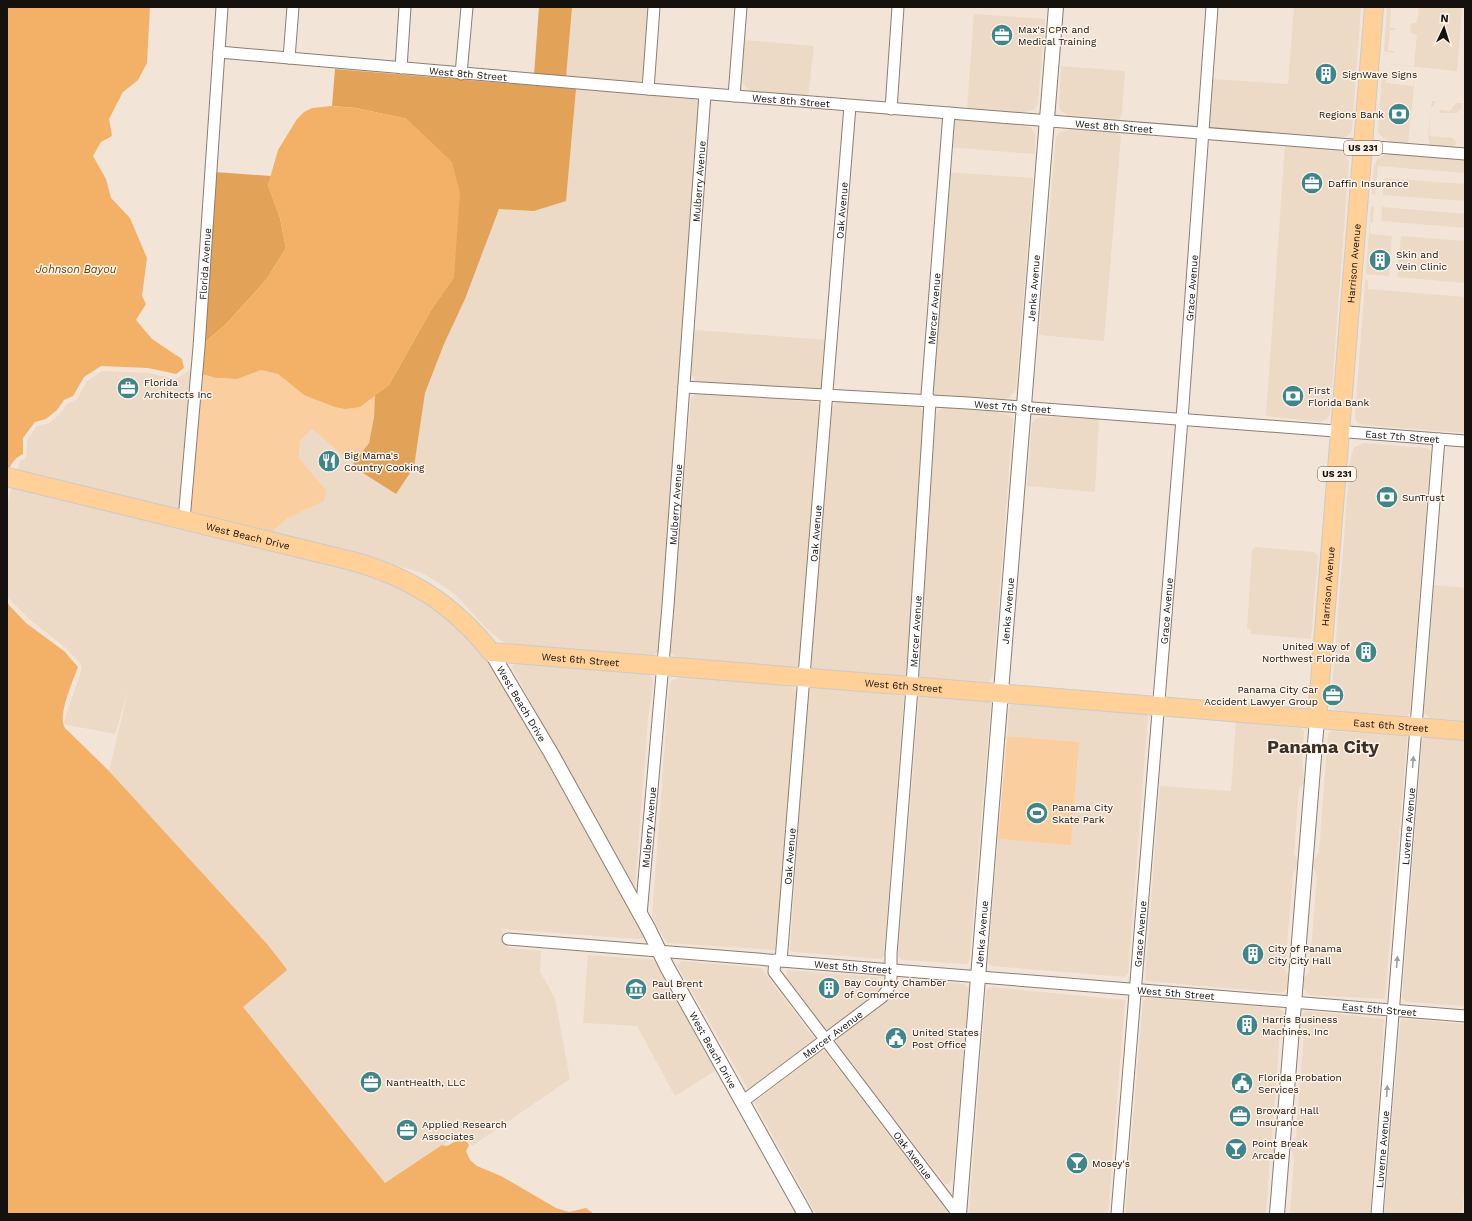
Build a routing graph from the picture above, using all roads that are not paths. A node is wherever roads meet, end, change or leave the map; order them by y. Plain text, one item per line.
1 (222, 7) edge
2 (293, 7) edge
3 (405, 7) edge
4 (467, 7) edge
5 (654, 7) edge
6 (740, 7) edge
7 (898, 7) edge
8 (1056, 7) edge
9 (1212, 7) edge
10 (1374, 7) edge
11 (219, 52) junction
12 (289, 58) junction
13 (401, 68) junction
14 (461, 74) junction
15 (648, 89) junction
16 (705, 94) junction
17 (734, 96) junction
18 (850, 106) junction
19 (891, 109) junction
20 (949, 113) junction
21 (1047, 120) junction
22 (1203, 132) junction
23 (1363, 145) junction
24 (1465, 154) edge
25 (684, 387) junction
26 (827, 397) junction
27 (930, 402) junction
28 (1024, 407) junction
29 (1182, 419) junction
30 (1340, 432) junction
31 (1439, 439) junction
32 (1465, 441) edge
33 (10, 477) edge
34 (184, 520) junction
35 (491, 652) junction
36 (662, 666) junction
37 (804, 678) junction
38 (912, 686) junction
39 (1001, 694) junction
40 (1158, 706) junction
41 (1317, 719) junction
42 (1416, 727) junction
43 (1465, 731) edge
44 (641, 915) junction
45 (508, 939) dead end
46 (660, 951) junction
47 (778, 960) junction
48 (891, 969) junction
49 (977, 976) junction
50 (1135, 989) junction
51 (1294, 1001) junction
52 (1393, 1010) junction
53 (1465, 1016) edge
54 (826, 1039) junction
55 (742, 1102) junction
56 (805, 1214) edge
57 (959, 1214) edge
58 (1117, 1214) edge
59 (1278, 1214) edge
60 (1377, 1214) edge

1 - 11 street, Florida Avenue
2 - 12 street
3 - 13 street
4 - 14 street
5 - 15 street
6 - 17 street
7 - 19 street
8 - 21 street, Jenks Avenue
9 - 22 street, Grace Avenue
10 - 23 main road, Harrison Avenue / US 231
11 - 12 street, West 8th Street
11 - 34 street, Florida Avenue
12 - 13 street, West 8th Street
13 - 14 street, West 8th Street
14 - 15 street, West 8th Street
15 - 16 street, West 8th Street
16 - 17 street, West 8th Street
16 - 25 street, Mulberry Avenue
17 - 18 street, West 8th Street
18 - 19 street, West 8th Street
18 - 26 street, Oak Avenue
19 - 20 street, West 8th Street
20 - 21 street, West 8th Street
20 - 27 street, Mercer Avenue
21 - 22 street, West 8th Street
21 - 28 street, Jenks Avenue
22 - 23 street, West 8th Street
22 - 29 street, Grace Avenue
23 - 24 street, West 8th Street
23 - 30 main road, Harrison Avenue / US 231
25 - 26 street, West 7th Street
25 - 36 street, Mulberry Avenue
26 - 27 street, West 7th Street
26 - 37 street, Oak Avenue
27 - 28 street, West 7th Street
27 - 38 street, Mercer Avenue
28 - 29 street, West 7th Street
28 - 39 street, Jenks Avenue
29 - 30 street, West 7th Street
29 - 40 street, Grace Avenue
30 - 31 street, East 7th Street
30 - 41 main road, Harrison Avenue / US 231
31 - 32 street, East 7th Street
31 - 42 street, Luverne Avenue
33 - 34 main road, West Beach Drive
34 - 35 main road, West Beach Drive
35 - 36 main road, West 6th Street
35 - 44 street, West Beach Drive
36 - 37 main road, West 6th Street
36 - 44 street, Mulberry Avenue
37 - 38 main road, West 6th Street
37 - 47 street, Oak Avenue
38 - 39 main road, West 6th Street
38 - 48 street, Mercer Avenue
39 - 40 main road, West 6th Street
39 - 49 street, Jenks Avenue
40 - 41 main road, West 6th Street
40 - 50 street, Grace Avenue
41 - 42 main road, East 6th Street
41 - 51 street, Harrison Avenue
42 - 43 main road, East 6th Street
52 -> 42 street, Luverne Avenue
44 - 46 street, West Beach Drive
45 - 46 street, West 5th Street
46 - 47 street, West 5th Street
46 - 55 street, West Beach Drive
47 - 48 street, West 5th Street
47 - 54 street, Oak Avenue
48 - 49 street, West 5th Street
48 - 54 street, Mercer Avenue
49 - 50 street, West 5th Street
49 - 57 street, Jenks Avenue
50 - 51 street, West 5th Street
50 - 58 street, Grace Avenue
51 - 52 street, East 5th Street
51 - 59 street, Harrison Avenue
52 - 53 street, East 5th Street
60 -> 52 street, Luverne Avenue
54 - 55 street, Mercer Avenue
54 - 57 street, Oak Avenue
55 - 56 street, West Beach Drive

